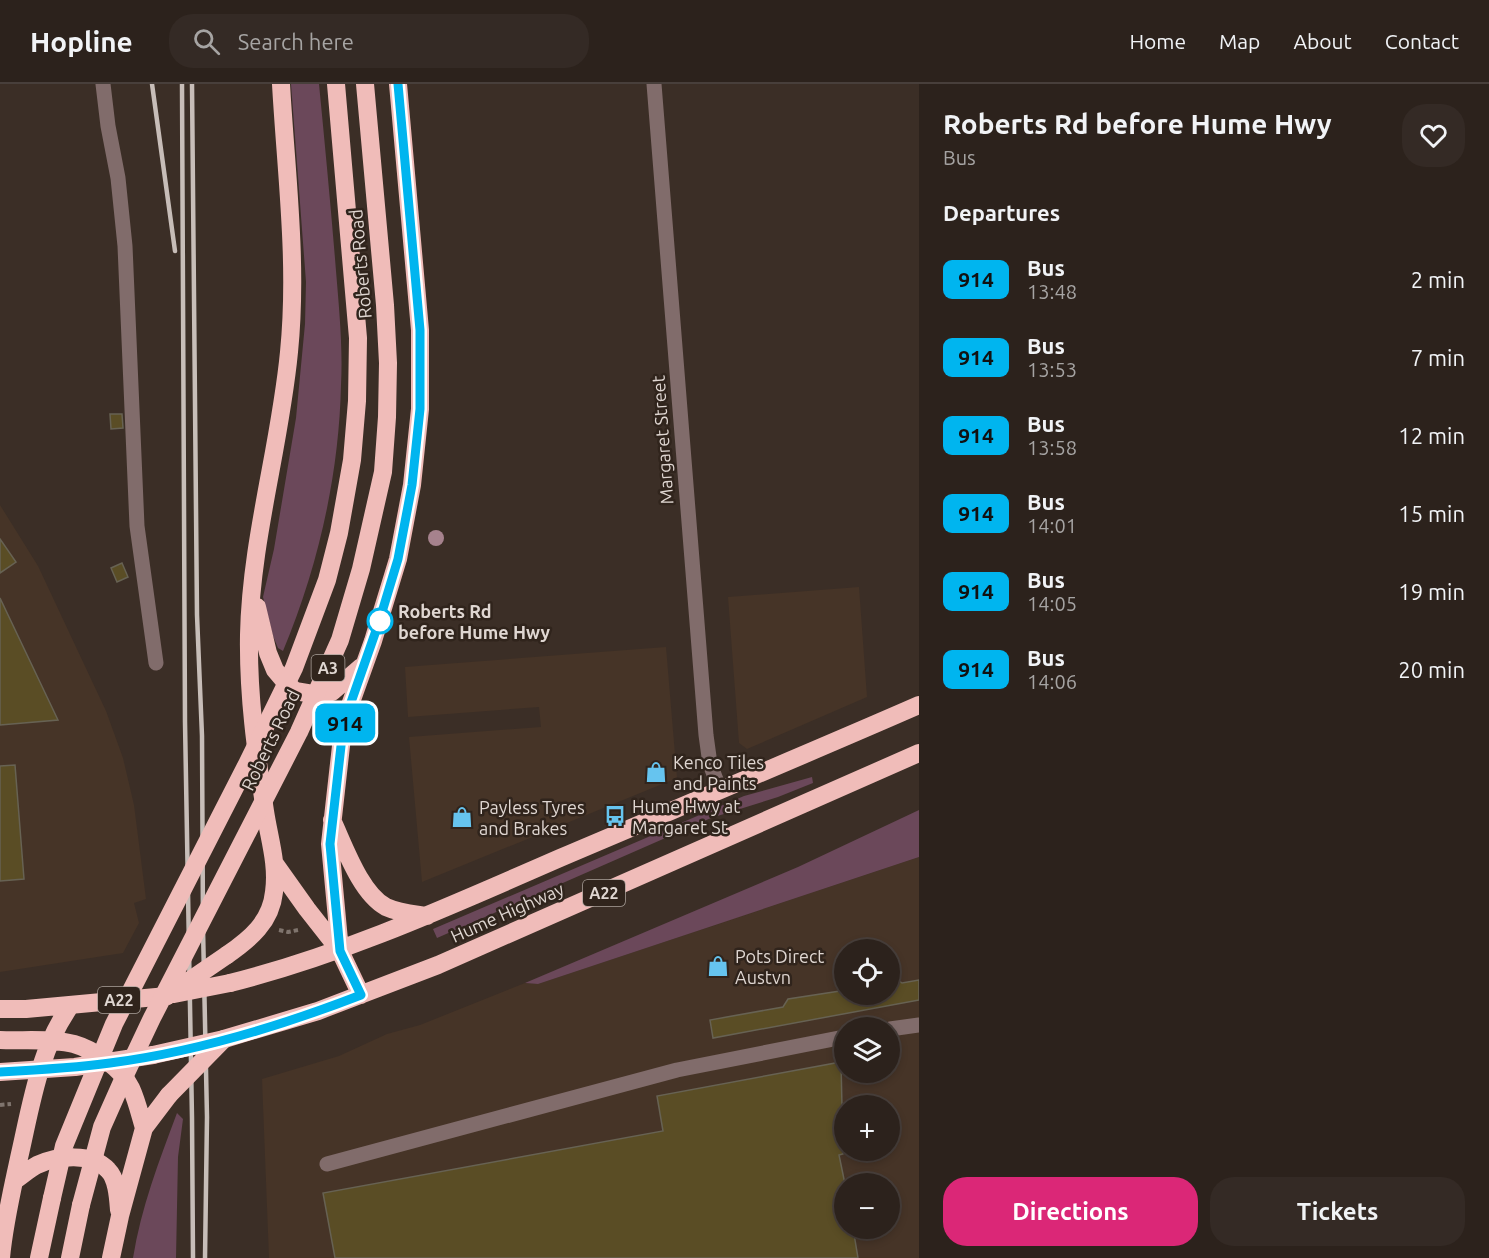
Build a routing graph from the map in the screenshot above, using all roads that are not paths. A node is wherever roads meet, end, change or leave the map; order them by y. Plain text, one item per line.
1 (104, 84) edge
2 (281, 84) edge
3 (336, 84) edge
4 (365, 84) edge
5 (398, 84) edge
6 (654, 84) edge
7 (253, 585) junction
8 (156, 663) dead end
9 (363, 666) junction
10 (919, 705) edge
11 (919, 753) edge
12 (720, 790) junction
13 (332, 818) junction
14 (275, 864) junction
15 (427, 916) junction
16 (340, 951) junction
17 (361, 995) junction
18 (166, 996) junction
19 (72, 1005) junction
20 (0, 1009) edge
21 (919, 1024) edge
22 (900, 1027) edge
23 (225, 1039) junction
24 (834, 1039) edge
25 (0, 1040) edge
26 (51, 1041) junction
27 (111, 1063) junction
28 (41, 1070) junction
29 (0, 1072) edge
30 (144, 1128) junction
31 (327, 1164) dead end
32 (14, 1181) junction
33 (120, 1215) junction
34 (0, 1253) edge
35 (39, 1258) edge
36 (70, 1258) edge
37 (111, 1258) edge

1 - 8 street
2 - 7 highway
3 - 35 highway, Roberts Road / A3, bridge
4 - 36 highway, Roberts Road / A3, bridge
5 - 9 highway
6 - 12 street, Margaret Street
7 - 9 highway
7 - 14 highway
9 - 13 highway
10 - 12 highway, Hume Highway / A22
11 - 17 highway, Hume Highway / A22
12 - 15 highway, Hume Highway / A22
13 - 15 highway
13 - 16 highway
14 - 16 highway
14 - 18 highway, bridge
15 - 16 highway, Hume Highway / A22
16 - 17 highway
16 - 18 highway, Hume Highway / A22, bridge
17 - 23 highway, Hume Highway / A22
18 - 19 highway, A22
19 - 20 highway, A22
19 - 26 highway
21 - 22 street
23 - 27 highway, Hume Highway / A22, bridge
23 - 30 highway, bridge
24 - 31 street
25 - 26 highway
26 - 27 highway
26 - 28 highway
27 - 28 highway, A22
27 - 30 highway
28 - 29 highway, A22
28 - 32 highway
30 - 33 highway
32 - 33 highway
32 - 34 highway
33 - 37 highway

